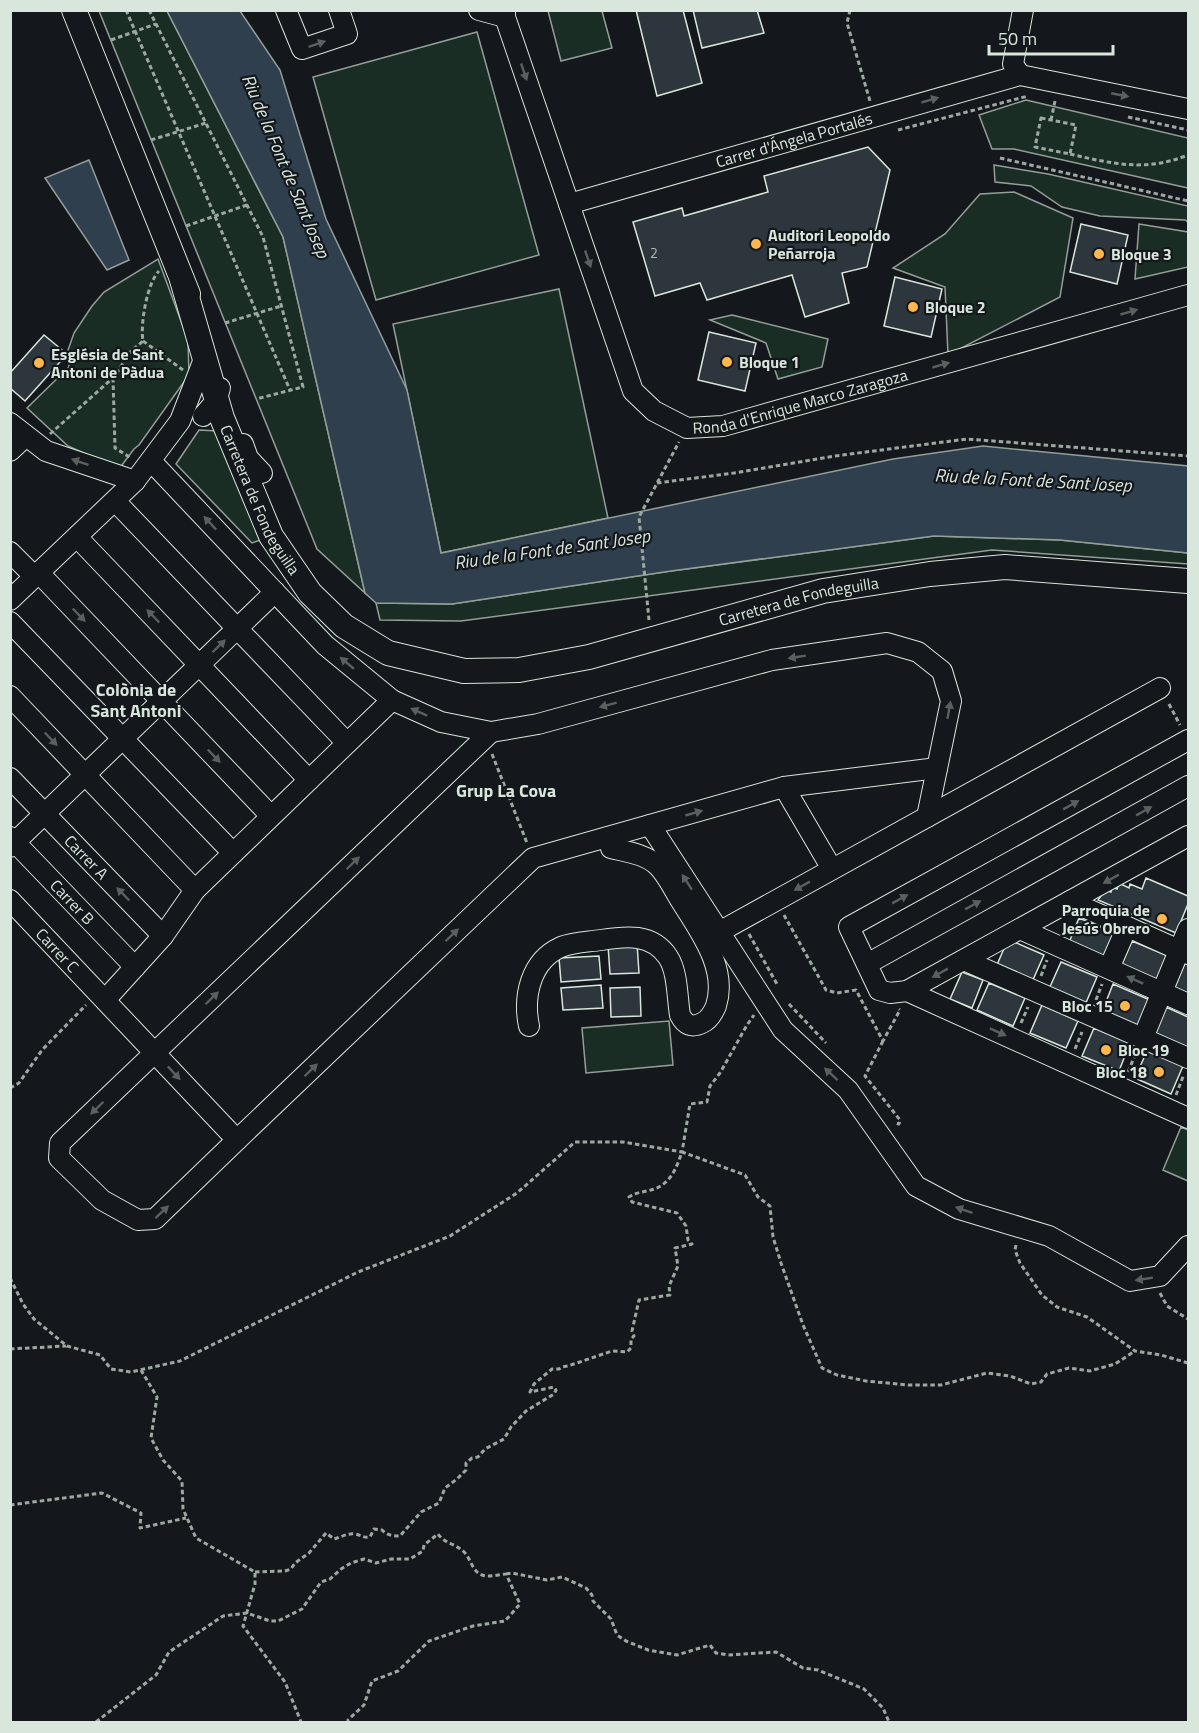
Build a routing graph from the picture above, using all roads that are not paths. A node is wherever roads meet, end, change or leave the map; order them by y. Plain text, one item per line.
1 (74, 10) edge
2 (286, 10) edge
3 (339, 10) edge
4 (479, 10) edge
5 (1023, 10) edge
6 (505, 14) edge
7 (1020, 75) junction
8 (1188, 109) edge
9 (570, 204) junction
10 (173, 273) junction
11 (1188, 295) edge
12 (205, 406) junction
13 (10, 423) edge
14 (26, 436) junction
15 (10, 451) edge
16 (142, 460) junction
17 (135, 481) junction
18 (115, 501) junction
19 (77, 537) junction
20 (10, 552) edge
21 (37, 575) junction
22 (1188, 582) edge
23 (275, 592) junction
24 (10, 600) edge
25 (10, 622) edge
26 (237, 629) junction
27 (417, 659) junction
28 (200, 665) junction
29 (1160, 688) road end
30 (10, 696) edge
31 (392, 700) junction
32 (162, 701) junction
33 (491, 732) junction
34 (1186, 735) edge
35 (123, 739) junction
36 (347, 743) junction
37 (937, 768) junction
38 (86, 775) junction
39 (10, 777) edge
40 (309, 780) junction
41 (1188, 786) edge
42 (784, 787) junction
43 (45, 814) junction
44 (272, 816) junction
45 (927, 817) junction
46 (650, 825) junction
47 (608, 837) junction
48 (12, 842) edge
49 (1186, 842) edge
50 (233, 853) junction
51 (832, 869) junction
52 (195, 890) junction
53 (10, 900) edge
54 (1070, 901) junction
55 (1127, 927) junction
56 (1020, 929) junction
57 (1188, 929) edge
58 (719, 932) junction
59 (163, 936) junction
60 (1184, 952) edge
61 (964, 960) junction
62 (867, 964) junction
63 (135, 967) junction
64 (1109, 968) junction
65 (907, 991) junction
66 (1162, 992) junction
67 (101, 996) junction
68 (1188, 1004) edge
69 (529, 1026) dead end
70 (1143, 1038) junction
71 (154, 1053) junction
72 (1187, 1065) edge
73 (1188, 1118) edge
74 (237, 1140) junction
75 (1188, 1246) edge

1 - 10 main road, Carretera de Fondeguilla
2 -> 3 street
4 - 6 street
5 - 7 street
6 -> 9 street, Ronda d'Enrique Marco Zaragoza
7 -> 8 street, Carrer d'Ángela Portalés
9 -> 7 street, Carrer d'Ángela Portalés
9 -> 11 street, Ronda d'Enrique Marco Zaragoza
10 - 12 main road, Carretera de Fondeguilla
10 - 12 main road, Carretera de Fondeguilla
12 - 16 street
12 - 27 main road, Carretera de Fondeguilla
12 - 27 main road, Carretera de Fondeguilla
13 - 14 street
14 - 15 street
17 -> 14 street
16 - 17 street
23 -> 16 street
17 - 18 street
18 - 19 street
18 - 26 street
19 - 21 street
28 -> 19 street
20 - 21 street
21 - 24 street
21 -> 32 street
22 - 27 main road, Carretera de Fondeguilla
23 - 26 street
31 -> 23 street
25 - 35 street
28 -> 26 street
26 - 36 street
28 - 32 street
28 - 40 street
29 - 45 street
30 -> 38 street
33 -> 31 street
31 - 36 street
32 - 35 street
32 -> 44 street
37 -> 33 street
71 -> 33 street
62 -> 34 street
35 - 38 street
35 - 50 street
36 - 40 street
37 - 42 street
37 - 45 street
38 - 43 street
38 - 52 street
39 - 43 street, Carrer A
40 - 44 street
62 -> 41 street
46 -> 42 street
42 - 51 street
43 - 48 street
59 -> 43 street, Carrer A
44 - 50 street
45 - 51 street
46 - 47 street
58 -> 46 street
47 - 69 street
74 -> 47 street
48 - 63 street, Carrer B
49 -> 54 street
50 - 52 street
51 -> 58 street
52 - 59 street
53 - 67 street, Carrer C
54 - 55 street
54 - 56 street
55 - 60 street
55 - 64 street
56 - 61 street
56 - 64 street
57 - 60 street
75 -> 58 street
59 - 63 street
60 - 66 street
61 -> 65 street
61 - 70 street
62 - 65 street
63 - 67 street
66 -> 64 street
65 -> 73 street
66 - 68 street
66 - 70 street
67 - 71 street, Carrer C
70 - 72 street
71 -> 74 street, Carrer C
71 -> 74 street

